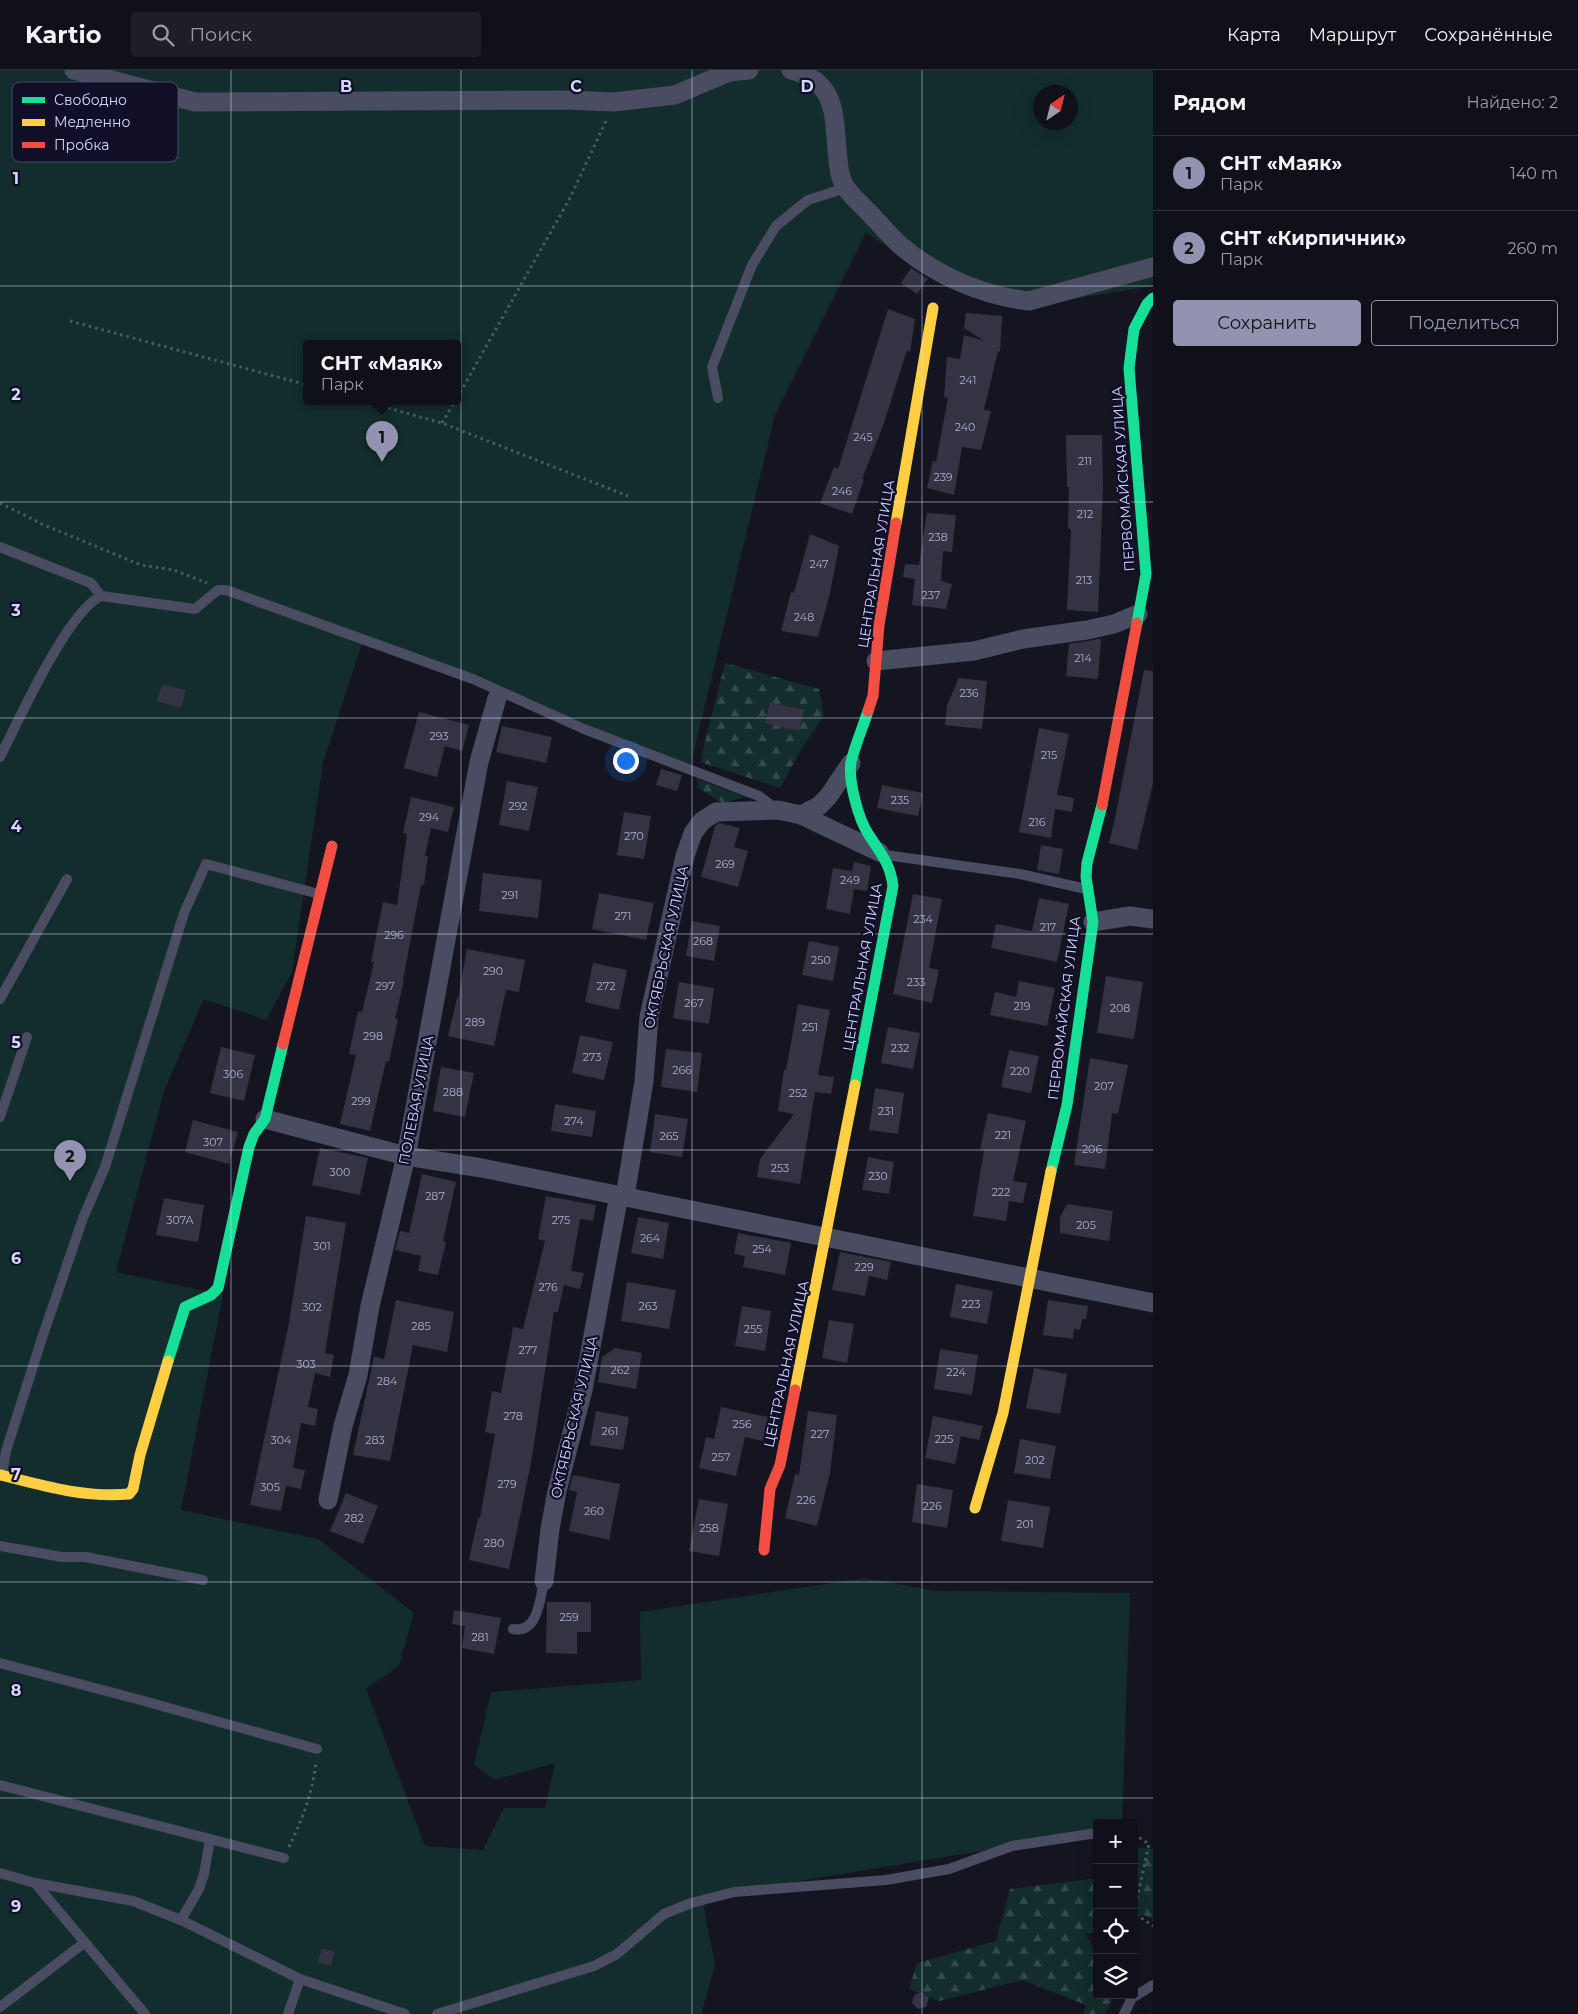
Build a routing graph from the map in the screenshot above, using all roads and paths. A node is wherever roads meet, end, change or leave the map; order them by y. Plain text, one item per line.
1 (74, 70) edge
2 (749, 70) edge
3 (792, 70) edge
4 (119, 82) edge
5 (178, 98) edge
6 (614, 102) junction
7 (846, 188) junction
8 (1152, 272) edge
9 (1153, 298) edge
10 (933, 308) dead end
11 (70, 321) dead end
12 (303, 384) edge
13 (461, 391) edge
14 (718, 398) dead end
15 (377, 405) edge
16 (453, 405) edge
17 (442, 423) junction
18 (628, 496) dead end
19 (0, 503) edge
20 (0, 547) edge
21 (218, 590) junction
22 (101, 596) junction
23 (1138, 614) junction
24 (876, 661) junction
25 (498, 694) junction
26 (0, 757) edge
27 (851, 763) junction
28 (778, 810) junction
29 (801, 815) junction
30 (332, 846) dead end
31 (883, 854) junction
32 (67, 879) dead end
33 (1088, 889) junction
34 (320, 895) junction
35 (1153, 919) edge
36 (1093, 922) junction
37 (0, 999) edge
38 (27, 1037) dead end
39 (0, 1117) edge
40 (265, 1119) junction
41 (406, 1156) junction
42 (622, 1196) junction
43 (827, 1236) junction
44 (1031, 1277) junction
45 (1153, 1302) edge
46 (1, 1477) edge
47 (328, 1500) dead end
48 (975, 1508) dead end
49 (0, 1546) edge
50 (764, 1550) dead end
51 (203, 1580) dead end
52 (544, 1581) joint
53 (513, 1629) dead end
54 (0, 1663) edge
55 (317, 1749) joint
56 (0, 1786) edge
57 (1093, 1833) edge
58 (1138, 1837) edge
59 (210, 1840) junction
60 (284, 1858) joint
61 (0, 1873) edge
62 (35, 1882) junction
63 (181, 1920) junction
64 (1153, 1926) edge
65 (84, 1943) junction
66 (300, 1979) junction
67 (1153, 1985) edge
68 (0, 2007) edge
69 (456, 2011) edge
70 (145, 2014) edge
71 (288, 2014) edge
72 (405, 2014) edge
73 (437, 2014) edge
74 (1124, 2014) edge

1 - 4 street
2 - 6 street
3 - 7 street
5 - 6 street
6 - 13 path
7 - 8 street
7 - 14 lane
9 - 23 street, ПЕРВОМАЙСКАЯ УЛИЦА
10 - 24 street, ЦЕНТРАЛЬНАЯ УЛИЦА
11 - 12 path
15 - 17 path
16 - 17 path
17 - 18 path
19 - 21 path
20 - 22 lane
21 - 22 lane
21 - 25 lane
22 - 26 lane
23 - 24 street
23 - 33 street, ПЕРВОМАЙСКАЯ УЛИЦА
24 - 27 street, ЦЕНТРАЛЬНАЯ УЛИЦА
25 - 28 lane
25 - 41 street, ПОЛЕВАЯ УЛИЦА
27 - 29 street
27 - 31 street, ЦЕНТРАЛЬНАЯ УЛИЦА
28 - 29 street
28 - 42 street, ОКТЯБРЬСКАЯ УЛИЦА
29 - 31 street
30 - 34 street
31 - 33 lane
31 - 43 street, ЦЕНТРАЛЬНАЯ УЛИЦА
32 - 37 lane
33 - 36 street, ПЕРВОМАЙСКАЯ УЛИЦА
34 - 40 street
34 - 46 lane
35 - 36 street
36 - 44 street, ПЕРВОМАЙСКАЯ УЛИЦА
38 - 39 lane
40 - 41 street
40 - 46 street
41 - 42 street
41 - 47 street, ПОЛЕВАЯ УЛИЦА
42 - 43 street
42 - 52 street, ОКТЯБРЬСКАЯ УЛИЦА
43 - 44 street
43 - 50 street, ЦЕНТРАЛЬНАЯ УЛИЦА
44 - 45 street
44 - 48 street, ПЕРВОМАЙСКАЯ УЛИЦА
49 - 51 lane
52 - 53 lane
54 - 55 lane
55 - 60 path
56 - 59 lane
57 - 69 lane
58 - 64 path
59 - 60 lane
59 - 63 lane
61 - 62 lane
62 - 63 lane
62 - 65 lane
63 - 66 lane
65 - 68 lane
65 - 70 lane
66 - 71 lane
66 - 72 lane
67 - 74 lane
69 - 73 lane

